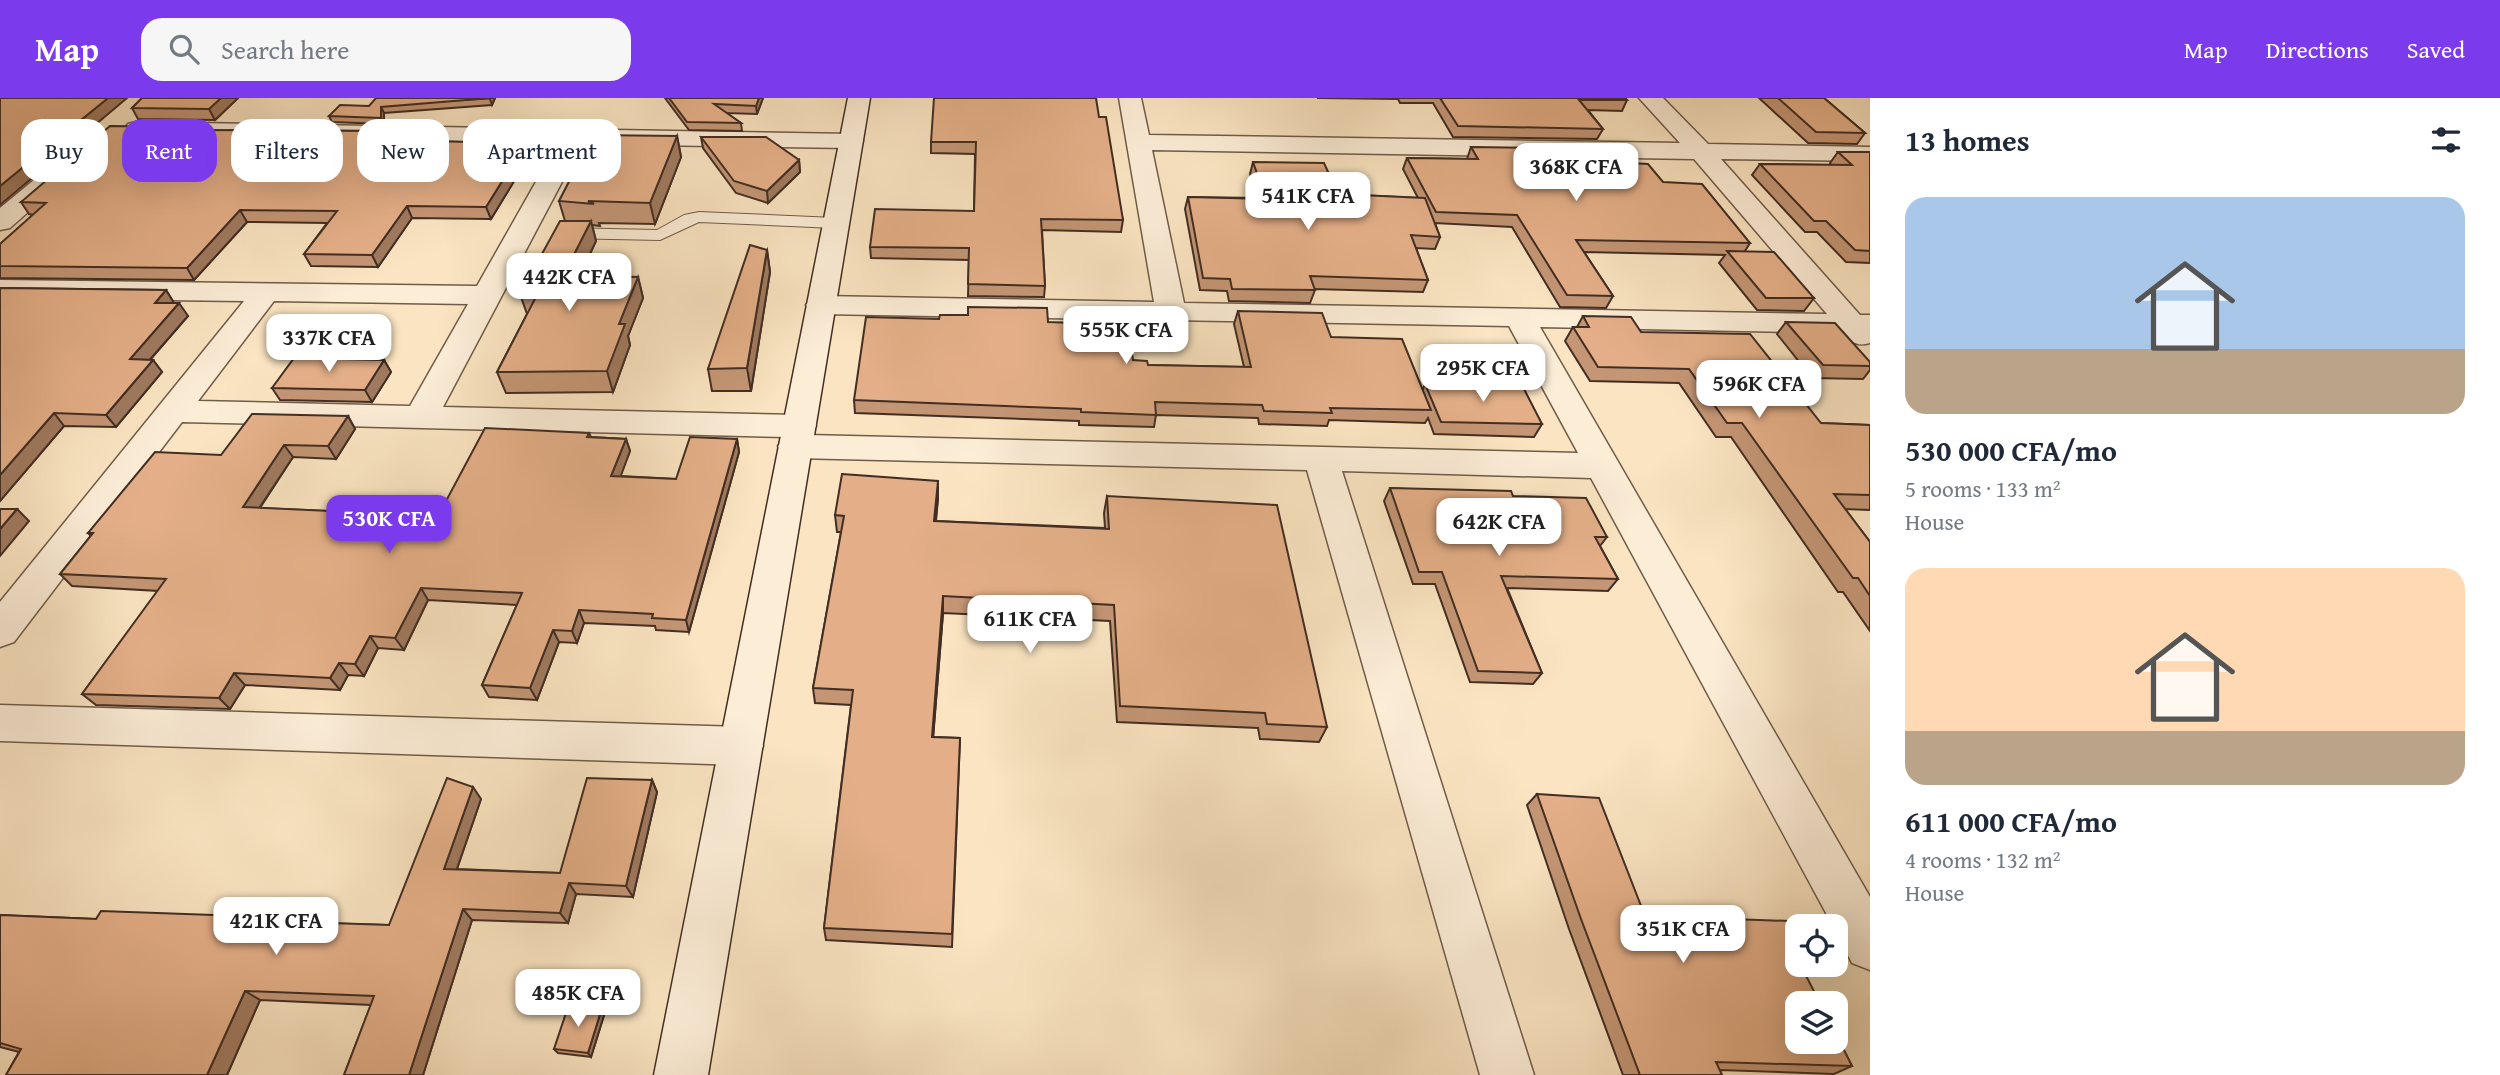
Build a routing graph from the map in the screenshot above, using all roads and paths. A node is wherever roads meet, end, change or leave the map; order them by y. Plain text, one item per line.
1 (859, 98) edge
2 (1130, 98) edge
3 (1650, 98) edge
4 (136, 106) edge
5 (463, 134) edge
6 (621, 137) edge
7 (851, 141) junction
8 (1139, 142) junction
9 (1701, 151) junction
10 (1870, 154) edge
11 (46, 182) edge
12 (549, 182) edge
13 (0, 222) edge
14 (835, 223) junction
15 (562, 233) edge
16 (0, 289) edge
17 (267, 291) junction
18 (487, 295) junction
19 (821, 305) junction
20 (1171, 313) junction
21 (1521, 320) junction
22 (1864, 331) edge
23 (172, 411) junction
24 (421, 416) junction
25 (797, 436) junction
26 (1321, 459) junction
27 (1603, 466) junction
28 (0, 631) edge
29 (0, 723) edge
30 (741, 746) junction
31 (1870, 945) edge
32 (681, 1075) edge
33 (1507, 1075) edge

1 - 7 street
2 - 8 street
3 - 9 street
4 - 5 street
6 - 7 street
7 - 14 street
8 - 9 street
8 - 20 street
9 - 10 street
9 - 22 street
11 - 13 street
12 - 18 street
14 - 15 lane
14 - 19 street
16 - 17 street
17 - 18 street
17 - 23 street
18 - 24 street
19 - 20 street
19 - 25 street
20 - 21 street
21 - 22 street
21 - 27 street
23 - 24 street
23 - 28 street
24 - 25 street
25 - 26 street
25 - 30 street
26 - 27 street
26 - 33 street
27 - 31 street
29 - 30 street
30 - 32 street

